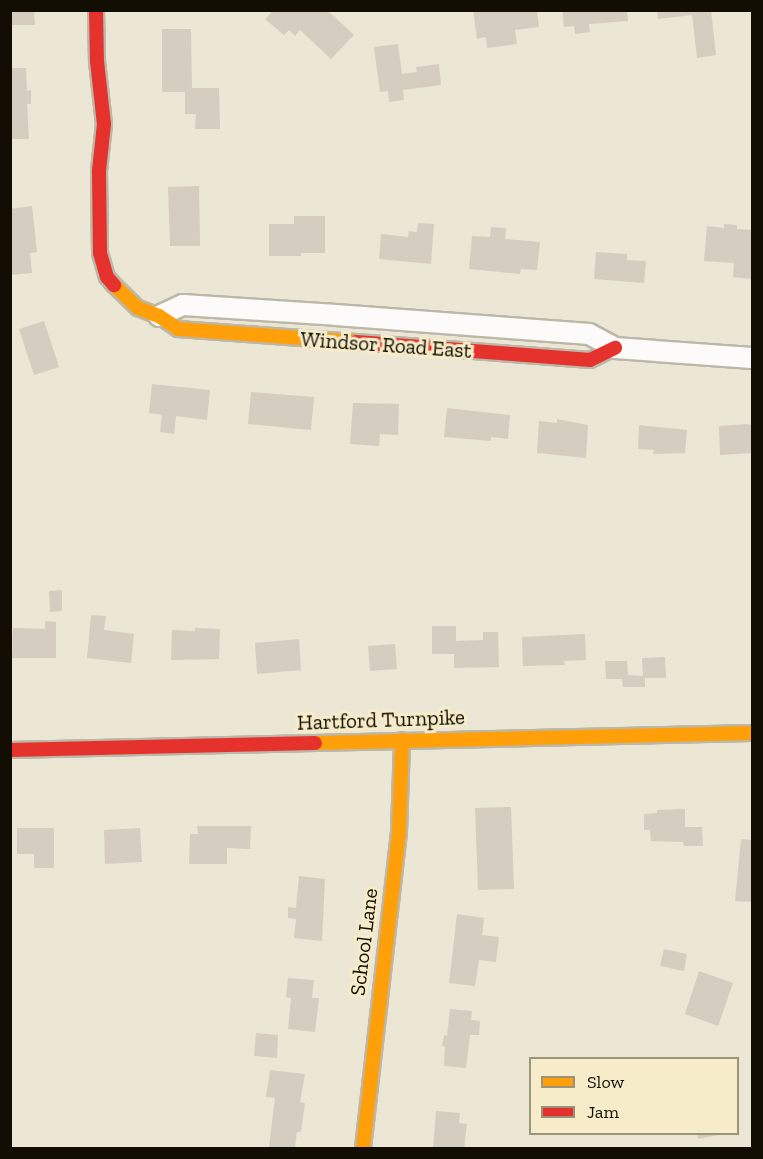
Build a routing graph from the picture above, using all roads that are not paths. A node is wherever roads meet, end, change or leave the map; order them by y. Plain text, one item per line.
1 (96, 10) edge
2 (159, 316) joint
3 (753, 358) edge
4 (753, 733) edge
5 (402, 740) junction
6 (10, 750) edge
7 (363, 1149) edge

1 - 2 street, Windsor Road East
2 - 3 street, Windsor Road East
4 - 5 street, Hartford Turnpike
5 - 6 street, Hartford Turnpike
5 - 7 street, School Lane

